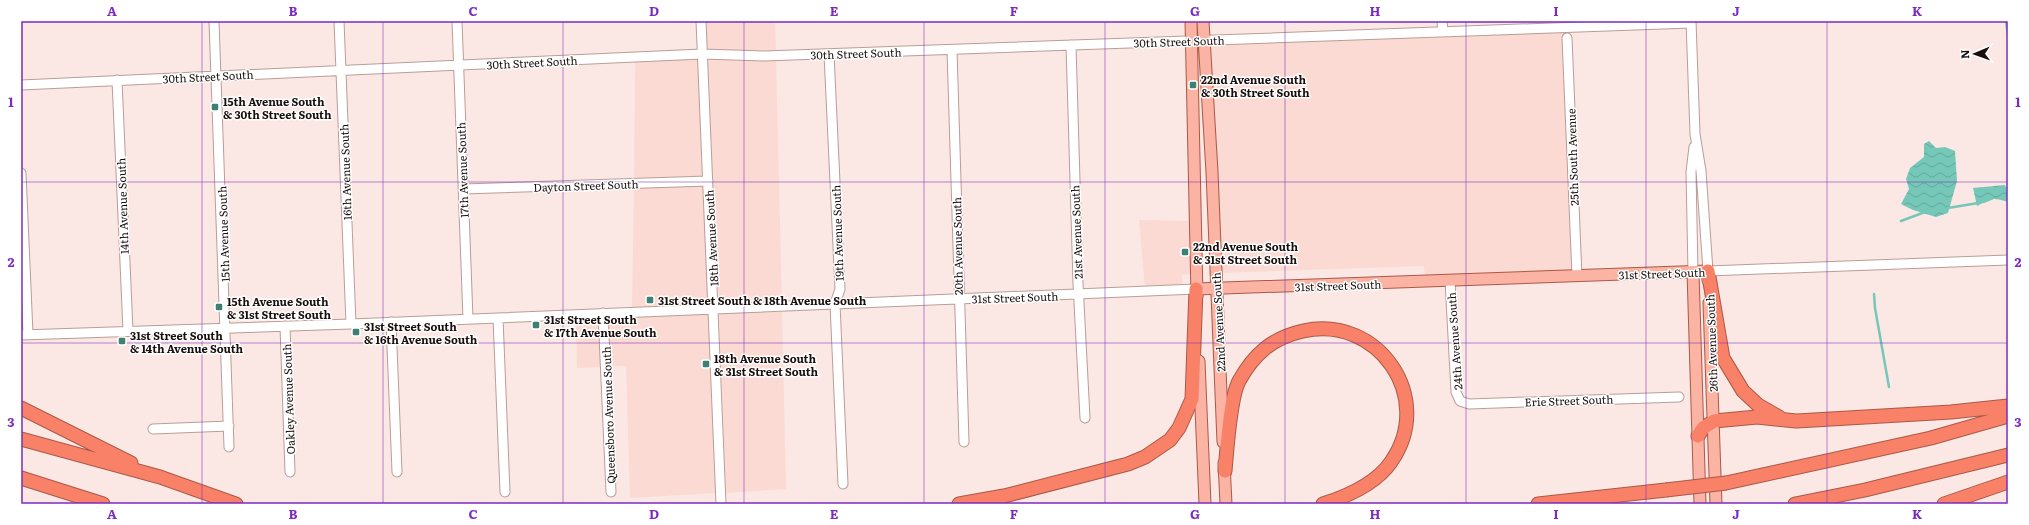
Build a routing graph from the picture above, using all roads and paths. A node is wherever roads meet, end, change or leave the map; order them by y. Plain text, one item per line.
1 (214, 21) edge
2 (339, 21) edge
3 (457, 21) edge
4 (701, 21) edge
5 (1191, 21) edge
6 (1203, 21) edge
7 (1442, 21) edge
8 (1691, 22) edge
9 (1443, 32) junction
10 (1567, 38) dead end
11 (1190, 41) junction
12 (1205, 41) junction
13 (1071, 45) junction
14 (952, 50) junction
15 (702, 54) junction
16 (829, 54) junction
17 (458, 65) junction
18 (341, 70) junction
19 (216, 76) junction
20 (117, 80) junction
21 (21, 84) edge
22 (1695, 134) junction
23 (21, 173) edge
24 (708, 181) junction
25 (463, 189) junction
26 (2008, 260) edge
27 (1708, 271) junction
28 (1693, 272) junction
29 (1577, 276) junction
30 (1450, 281) junction
31 (1216, 288) junction
32 (1196, 289) junction
33 (1078, 295) junction
34 (958, 300) junction
35 (835, 304) junction
36 (714, 309) junction
37 (603, 313) junction
38 (468, 318) junction
39 (498, 318) junction
40 (391, 322) junction
41 (351, 324) junction
42 (285, 326) junction
43 (226, 328) junction
44 (128, 331) junction
45 (24, 334) edge
46 (1679, 397) dead end
47 (1460, 401) joint
48 (2008, 406) edge
49 (21, 408) edge
50 (2008, 416) edge
51 (1085, 418) dead end
52 (1714, 421) junction
53 (1796, 421) junction
54 (229, 426) junction
55 (153, 429) dead end
56 (1698, 436) junction
57 (21, 439) edge
58 (964, 442) dead end
59 (229, 447) dead end
60 (2008, 456) edge
61 (1225, 470) junction
62 (290, 472) dead end
63 (397, 472) dead end
64 (160, 477) junction
65 (21, 478) edge
66 (2008, 482) edge
67 (844, 484) dead end
68 (504, 492) dead end
69 (611, 492) dead end
70 (103, 504) edge
71 (236, 504) edge
72 (721, 504) edge
73 (959, 504) edge
74 (1205, 504) edge
75 (1226, 504) edge
76 (1323, 504) edge
77 (1538, 504) edge
78 (1700, 504) edge
79 (1716, 504) edge
80 (1795, 504) edge
81 (1944, 504) edge

1 - 19 street, 15th Avenue South
2 - 18 street, 16th Avenue South
3 - 17 street, 17th Avenue South
4 - 15 street, 18th Avenue South
5 - 11 main road, 22nd Avenue South
6 - 12 main road, 22nd Avenue South
7 - 9 street
8 - 9 street, 30th Street South
8 - 22 street, 26th Avenue South
9 - 12 street, 30th Street South
10 - 29 street, 25th South Avenue
11 - 12 street, 30th Street South
11 - 13 street, 30th Street South
11 - 32 main road, 22nd Avenue South
12 - 31 main road, 22nd Avenue South
13 - 14 street, 30th Street South
13 - 33 street, 21st Avenue South
14 - 16 street, 30th Street South
14 - 34 street, 20th Avenue South
15 - 16 street, 30th Street South
15 - 17 street, 30th Street South
15 - 24 street, 18th Avenue South
16 - 35 street, 19th Avenue South
17 - 18 street, 30th Street South
17 - 25 street, 17th Avenue South
18 - 19 street, 30th Street South
18 - 41 street, 16th Avenue South
19 - 20 street, 30th Street South
19 - 43 street, 15th Avenue South
20 - 21 street, 30th Street South
20 - 44 street, 14th Avenue South
22 - 27 street, 26th Avenue South
22 - 28 street, 26th Avenue South
23 - 45 street
24 - 25 street, Dayton Street South
24 - 36 street, 18th Avenue South
25 - 38 street, 17th Avenue South
26 - 27 street, 31st Street South
27 - 28 main road, 31st Street South
27 - 52 main road, 26th Avenue South
27 - 53 highway
28 - 29 main road, 31st Street South
28 - 56 main road, 26th Avenue South
29 - 30 main road, 31st Street South
30 - 31 main road, 31st Street South
30 - 47 street, 24th Avenue South
31 - 32 main road, 31st Street South
31 - 61 main road, 22nd Avenue South
32 - 33 street, 31st Street South
32 - 73 highway
32 - 74 main road, 22nd Avenue South
33 - 34 street, 31st Street South
33 - 51 street, 21st Avenue South
34 - 35 street, 31st Street South
34 - 58 street, 20th Avenue South
35 - 36 street, 31st Street South
35 - 67 street, 19th Avenue South
36 - 37 street, 31st Street South
36 - 72 street, 18th Avenue South
37 - 39 street, 31st Street South
37 - 69 street, Queensboro Avenue South
38 - 39 street, 31st Street South
38 - 40 street, 31st Street South
39 - 68 street
40 - 41 street, 31st Street South
40 - 63 street
41 - 42 street, 31st Street South
42 - 43 street, 31st Street South
42 - 62 street, Oakley Avenue South
43 - 44 street, 31st Street South
43 - 54 street, 15th Avenue South
44 - 45 street, 31st Street South
46 - 47 street, Erie Street South
48 - 53 highway
49 - 64 highway
50 - 77 highway, bridge
52 - 53 highway
52 - 56 highway
52 - 79 main road, 26th Avenue South
54 - 55 street
54 - 59 street, 15th Avenue South
56 - 78 main road, 26th Avenue South
57 - 64 highway
60 - 80 highway
61 - 75 main road, 22nd Avenue South
61 - 76 highway
64 - 71 highway
65 - 70 highway
66 - 81 highway

